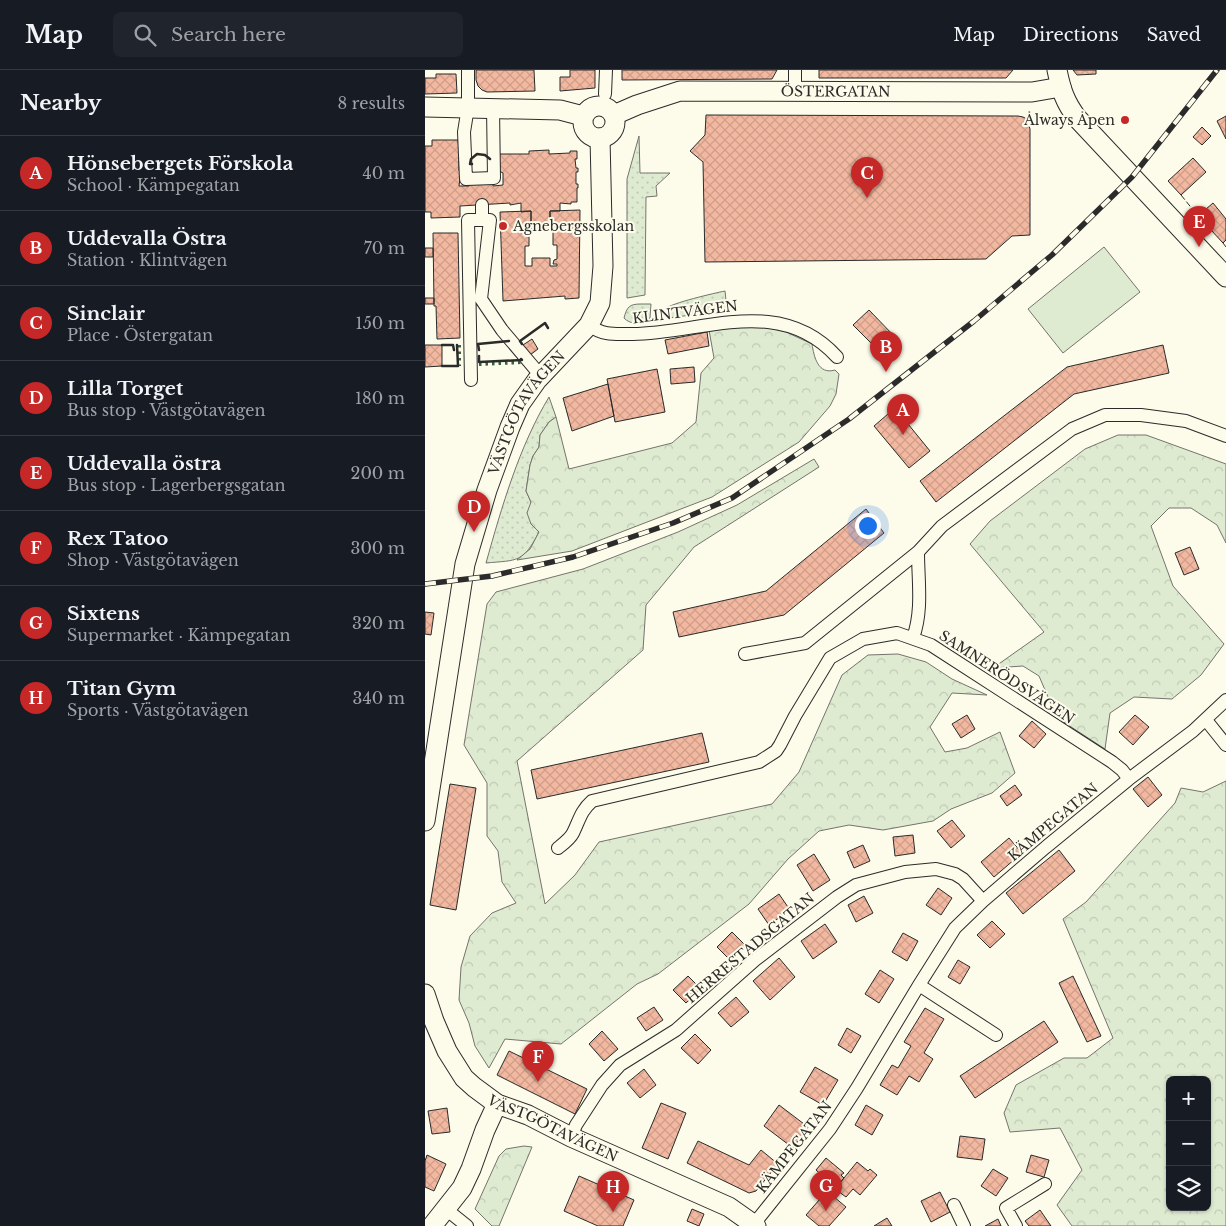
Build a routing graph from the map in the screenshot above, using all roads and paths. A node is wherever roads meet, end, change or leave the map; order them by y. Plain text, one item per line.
1 (467, 70) edge
2 (607, 70) edge
3 (795, 70) edge
4 (1059, 78) edge
5 (795, 92) junction
6 (605, 94) dead end
7 (425, 106) edge
8 (468, 107) junction
9 (493, 108) junction
10 (614, 115) junction
11 (583, 116) junction
12 (601, 138) junction
13 (482, 205) dead end
14 (482, 220) junction
15 (1226, 277) edge
16 (475, 298) junction
17 (510, 319) dead end
18 (589, 325) junction
19 (502, 330) junction
20 (837, 357) dead end
21 (541, 376) junction
22 (471, 380) dead end
23 (1226, 436) edge
24 (918, 552) junction
25 (913, 638) junction
26 (745, 654) dead end
27 (1226, 700) edge
28 (1206, 720) junction
29 (1226, 745) edge
30 (431, 746) edge
31 (1129, 779) junction
32 (425, 821) edge
33 (558, 848) dead end
34 (983, 901) junction
35 (919, 985) junction
36 (425, 994) edge
37 (996, 1035) dead end
38 (497, 1104) junction
39 (571, 1137) junction
40 (1045, 1184) dead end
41 (954, 1206) dead end
42 (447, 1210) junction
43 (755, 1225) edge
44 (433, 1226) edge
45 (467, 1226) edge
46 (964, 1226) edge
47 (1016, 1226) edge

1 - 8 street
2 - 6 street
3 - 5 street
4 - 5 street, ÖSTERGATAN
4 - 15 street
5 - 10 street, ÖSTERGATAN
7 - 8 street
8 - 9 street
8 - 9 street
9 - 11 street
10 - 11 street
10 - 12 street
11 - 12 street
12 - 18 street, VÄSTGÖTAVÄGEN
13 - 14 street
14 - 16 street
14 - 16 street
16 - 19 street
16 - 22 street
17 - 19 street
18 - 20 street, KLINTVÄGEN
18 - 21 street, VÄSTGÖTAVÄGEN
19 - 21 street
21 - 30 street, VÄSTGÖTAVÄGEN
23 - 24 street
24 - 25 street
24 - 26 street
25 - 31 street, SAMNERÖDSVÄGEN
25 - 33 street, SAMNERÖDSVÄGEN
27 - 28 street, KÄMPEGATAN
28 - 29 street
28 - 31 street, KÄMPEGATAN
30 - 32 street, VÄSTGÖTAVÄGEN
31 - 34 street, KÄMPEGATAN
34 - 35 street, KÄMPEGATAN
34 - 39 street, HERRESTADSGATAN
35 - 37 street
35 - 43 street, KÄMPEGATAN
36 - 38 street, VÄSTGÖTAVÄGEN
38 - 39 street, VÄSTGÖTAVÄGEN
38 - 42 street
39 - 43 street, VÄSTGÖTAVÄGEN
40 - 47 street
41 - 46 street
42 - 44 street
42 - 45 street

